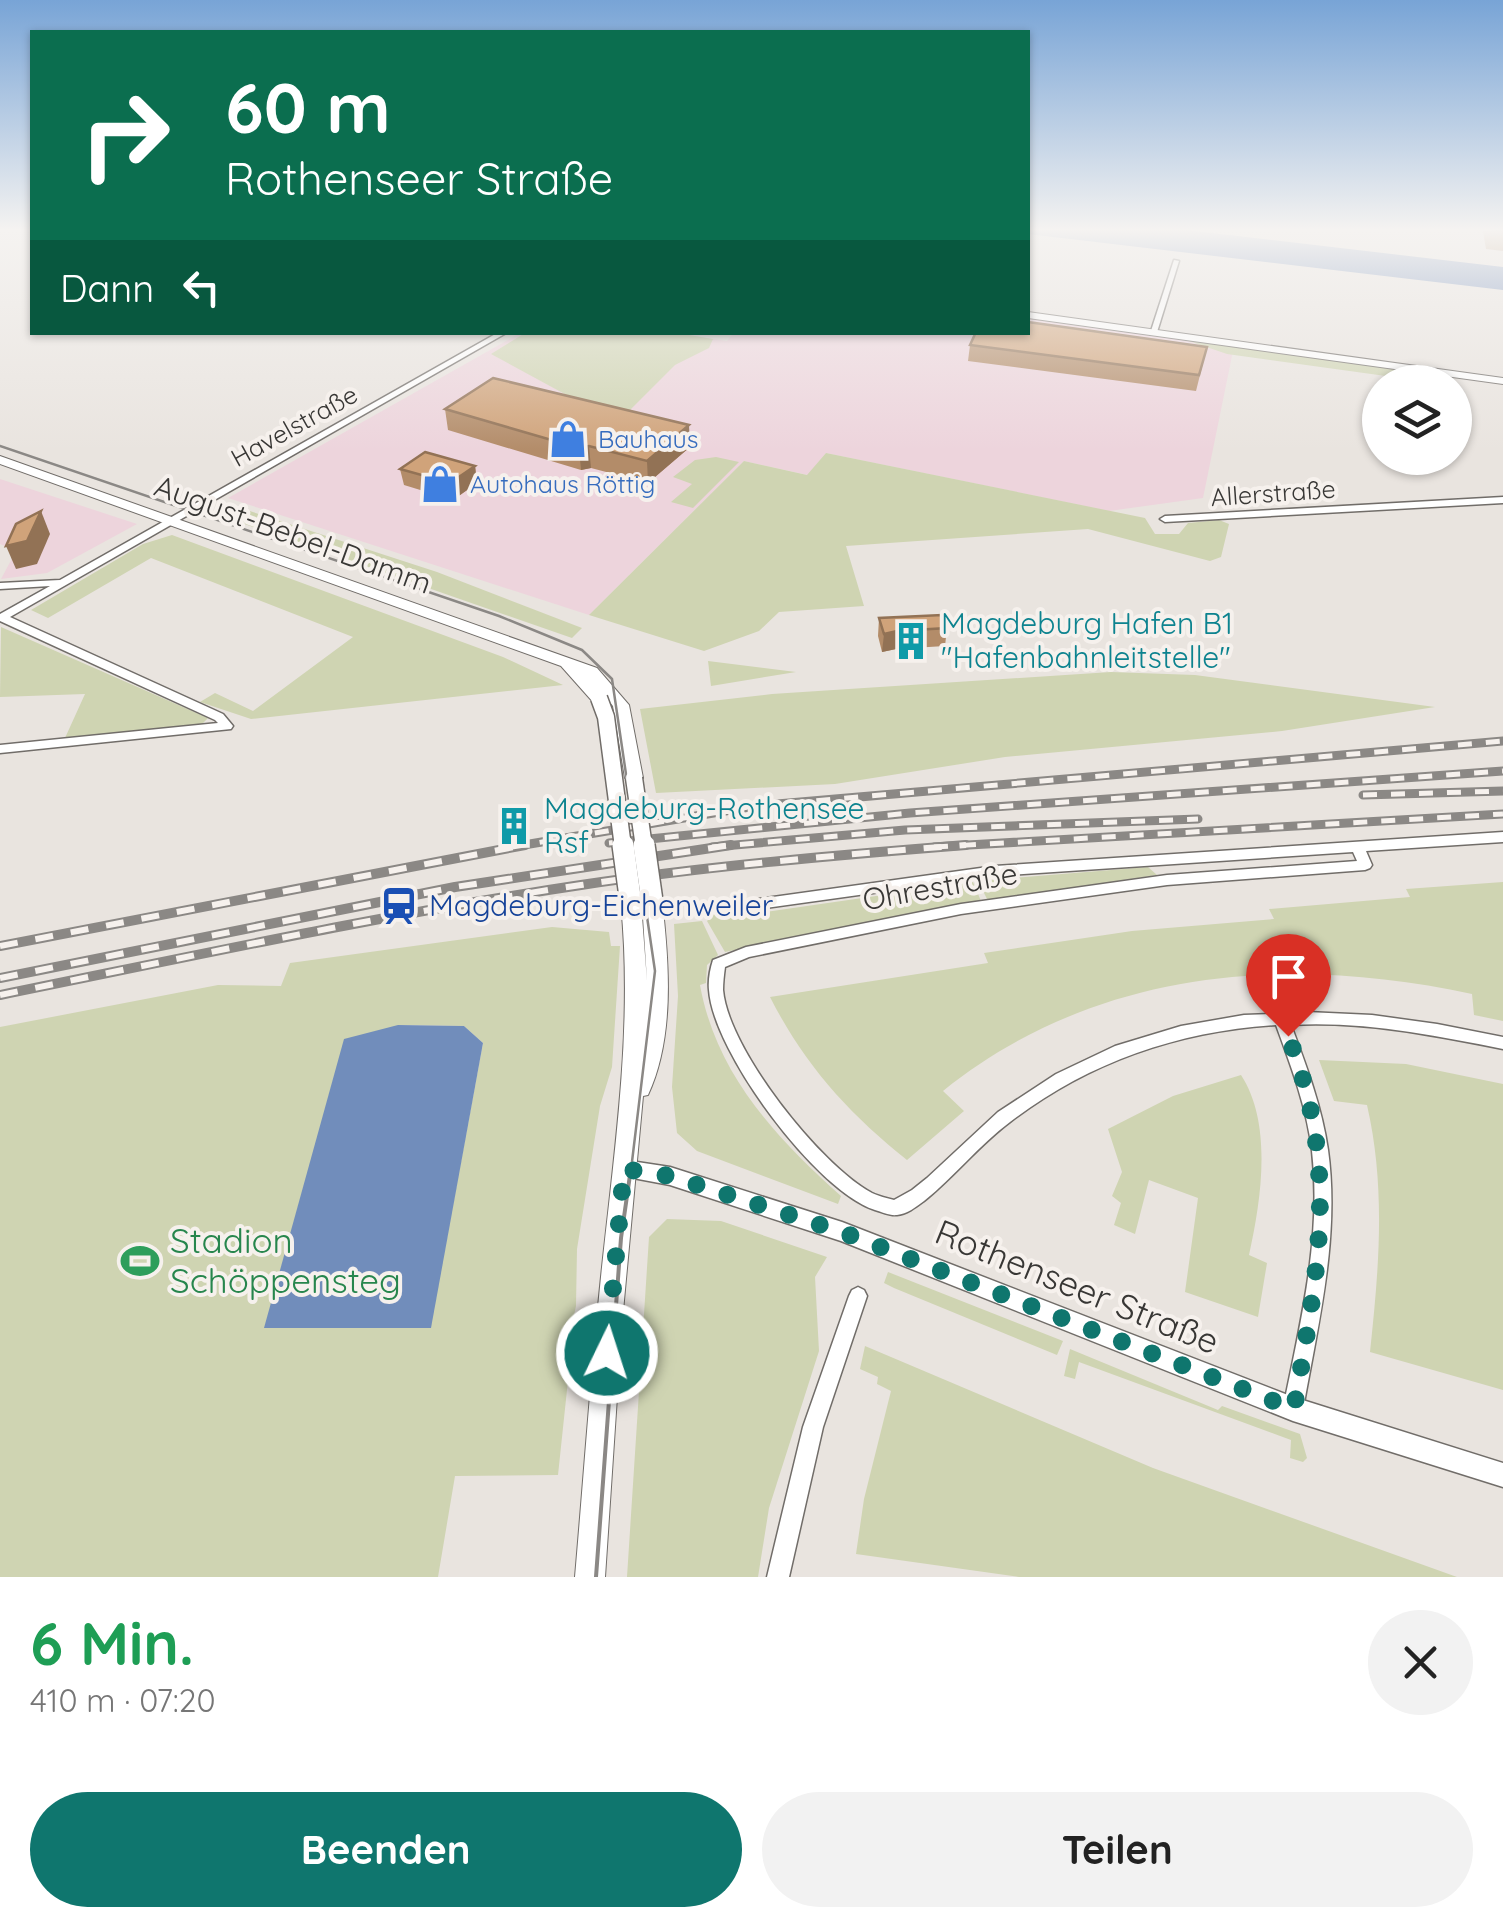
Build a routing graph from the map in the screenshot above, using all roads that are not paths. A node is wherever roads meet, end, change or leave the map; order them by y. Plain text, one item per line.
1 (1162, 304) edge
2 (1030, 315) edge
3 (1153, 332) junction
4 (499, 335) edge
5 (1503, 381) edge
6 (0, 460) edge
7 (1503, 500) edge
8 (1165, 519) dead end
9 (172, 521) junction
10 (64, 581) junction
11 (0, 586) edge
12 (0, 618) edge
13 (0, 749) edge
14 (1503, 837) edge
15 (1358, 846) junction
16 (1156, 858) junction
17 (1167, 880) junction
18 (751, 905) dead end
19 (1280, 1017) junction
20 (1503, 1043) edge
21 (624, 1169) junction
22 (858, 1296) dead end
23 (1294, 1409) junction
24 (1503, 1475) edge
25 (590, 1577) edge
26 (778, 1577) edge

1 - 3 street
2 - 3 main road
3 - 5 main road
4 - 9 street, Havelstraße
6 - 9 main road, August-Bebel-Damm
7 - 8 street, Allerstraße
9 - 10 street, Havelstraße
9 - 21 main road, August-Bebel-Damm, bridge
10 - 11 street
10 - 12 street, Havelstraße
12 - 13 street, Havelstraße
14 - 15 street, Ohrestraße
15 - 16 street, Ohrestraße
15 - 17 street, Ohrestraße
16 - 17 street
16 - 18 street, Ohrestraße
17 - 19 street, Ohrestraße
19 - 20 street
19 - 23 street
21 - 23 street, Rothenseer Straße
21 - 25 main road
22 - 26 street
23 - 24 street, Rothenseer Straße

